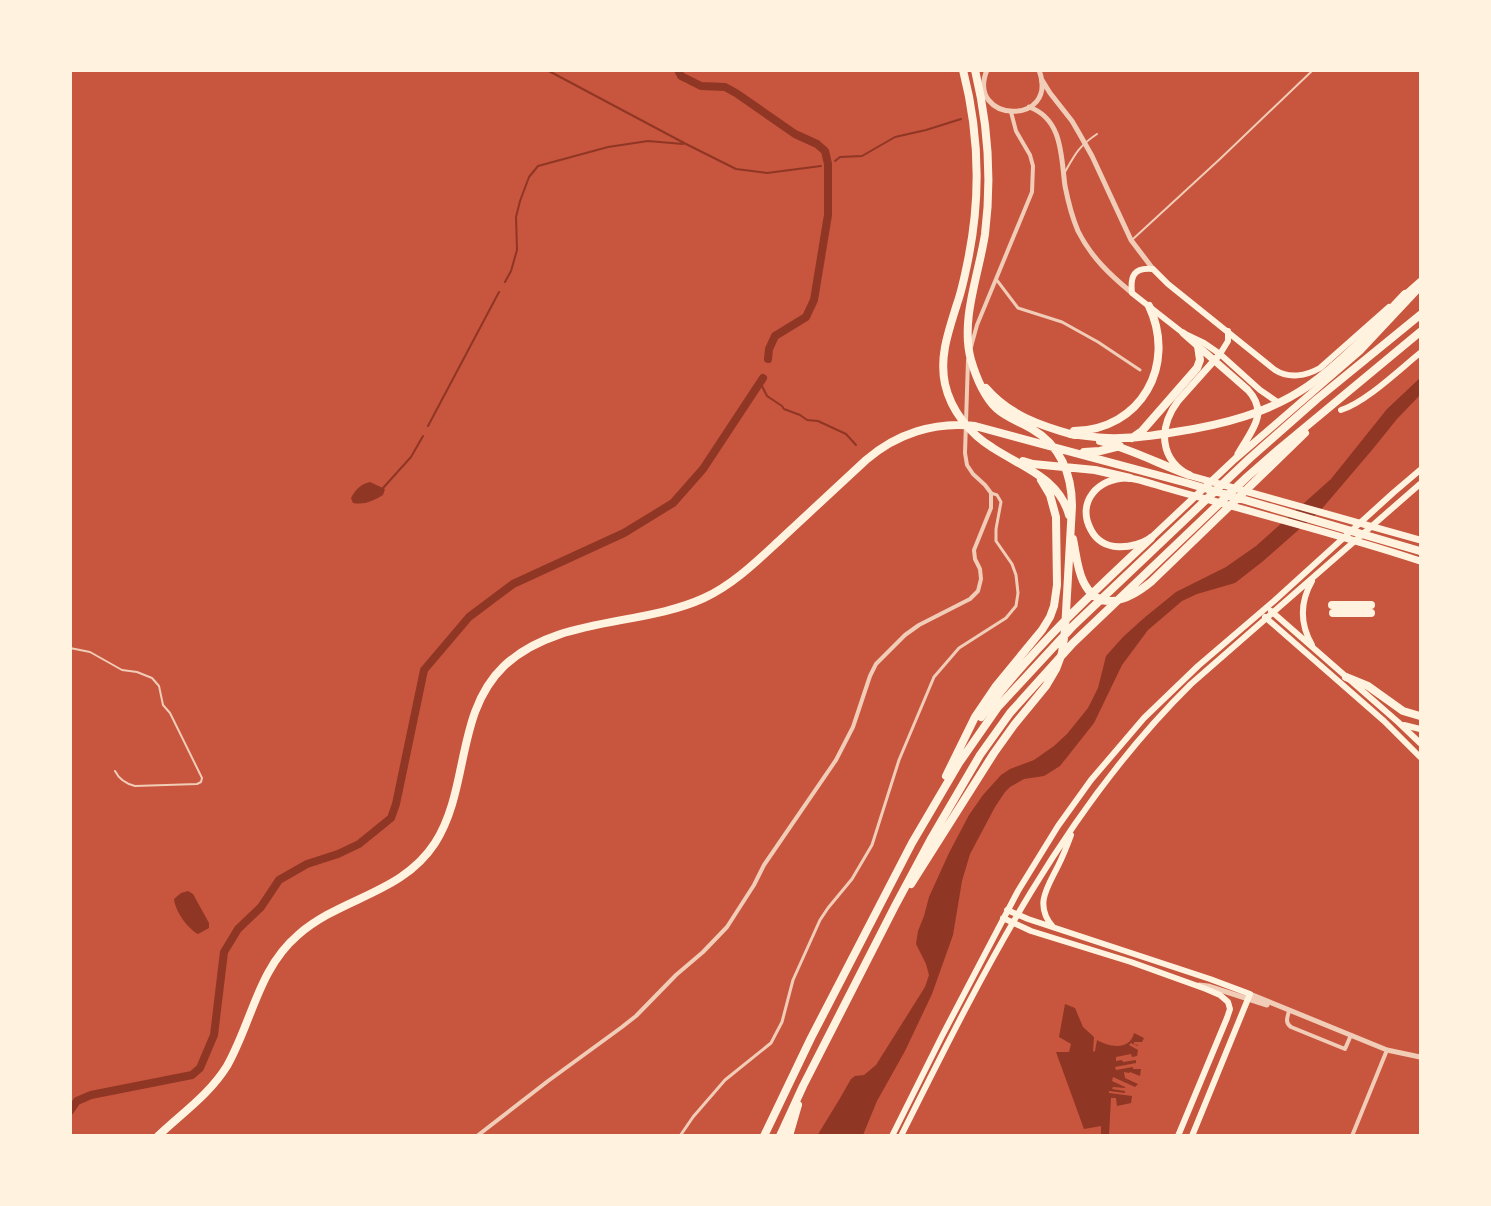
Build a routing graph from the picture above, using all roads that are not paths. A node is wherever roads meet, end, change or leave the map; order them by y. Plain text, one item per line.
1 (963, 70) edge
2 (969, 70) edge
3 (975, 70) edge
4 (987, 70) edge
5 (1039, 70) edge
6 (1312, 70) edge
7 (1042, 80) junction
8 (984, 89) junction
9 (1029, 107) junction
10 (1011, 112) junction
11 (1097, 134) dead end
12 (1085, 142) junction
13 (1064, 174) junction
14 (1131, 240) junction
15 (1153, 269) junction
16 (996, 279) junction
17 (1420, 281) edge
18 (1420, 287) edge
19 (1132, 293) junction
20 (1406, 294) junction
21 (1149, 306) junction
22 (1420, 315) edge
23 (1228, 331) junction
24 (1420, 332) edge
25 (1183, 333) junction
26 (1198, 346) junction
27 (1420, 353) edge
28 (1218, 358) junction
29 (1140, 370) dead end
30 (977, 377) junction
31 (1276, 401) dead end
32 (1328, 409) junction
33 (1341, 410) dead end
34 (1063, 432) junction
35 (1063, 449) junction
36 (1005, 455) junction
37 (1235, 459) junction
38 (1420, 470) edge
39 (1034, 472) junction
40 (1130, 478) junction
41 (1190, 478) junction
42 (1420, 484) edge
43 (991, 493) junction
44 (1151, 538) junction
45 (1420, 540) edge
46 (1402, 550) junction
47 (1420, 551) edge
48 (1420, 561) edge
49 (1316, 575) junction
50 (1267, 607) junction
51 (1333, 609) dead end
52 (1371, 609) dead end
53 (1261, 612) junction
54 (1273, 613) junction
55 (1267, 619) junction
56 (70, 648) edge
57 (1315, 651) junction
58 (1347, 677) junction
59 (1420, 716) edge
60 (1398, 722) junction
61 (1420, 729) edge
62 (964, 739) junction
63 (1420, 744) edge
64 (1420, 757) edge
65 (115, 771) dead end
66 (930, 809) junction
67 (1076, 823) junction
68 (895, 906) junction
69 (1007, 910) junction
70 (1017, 915) junction
71 (1003, 918) junction
72 (1013, 923) junction
73 (1053, 928) junction
74 (1198, 985) junction
75 (1250, 997) junction
76 (1289, 1011) junction
77 (1351, 1035) junction
78 (1387, 1050) junction
79 (1420, 1057) edge
80 (803, 1086) junction
81 (1194, 1135) edge
82 (158, 1136) edge
83 (477, 1136) edge
84 (680, 1136) edge
85 (764, 1136) edge
86 (780, 1136) edge
87 (789, 1136) edge
88 (892, 1136) edge
89 (901, 1136) edge
90 (1178, 1136) edge
91 (1352, 1136) edge

1 - 36 highway
2 - 8 street
3 - 30 highway
4 - 8 street
5 - 7 street
6 - 14 lane
7 - 9 street
7 - 12 street
8 - 10 street
9 - 10 street
9 - 13 street
10 - 16 street
11 - 12 lane
12 - 13 lane
12 - 14 street
13 - 19 street
14 - 15 street
15 - 19 main road
15 - 23 main road
16 - 29 street
16 - 43 street
17 - 20 main road
18 - 37 main road
19 - 21 main road
20 - 23 main road
20 - 34 highway
21 - 25 main road
21 - 34 highway
22 - 66 highway
23 - 28 main road
24 - 32 highway
25 - 26 main road
25 - 28 main road
26 - 28 main road
26 - 35 highway
27 - 33 main road
28 - 31 main road
28 - 37 main road
28 - 41 main road
30 - 34 highway
30 - 68 highway
32 - 39 highway
32 - 68 highway
34 - 41 highway
35 - 41 highway
35 - 82 highway
36 - 39 highway
36 - 40 highway
37 - 44 main road
38 - 50 main road
39 - 62 highway
40 - 44 main road
40 - 46 main road
41 - 45 main road
41 - 46 highway
42 - 49 main road
43 - 83 street
43 - 84 street
44 - 62 highway
46 - 47 highway
46 - 48 main road
49 - 54 main road
49 - 57 main road
50 - 53 main road
50 - 54 main road
51 - 52 highway
53 - 55 main road
53 - 69 main road
54 - 55 main road
54 - 57 main road
55 - 64 main road
55 - 67 main road
56 - 65 lane
57 - 58 main road
58 - 59 highway
58 - 60 main road
60 - 61 main road
60 - 63 main road
62 - 66 highway
66 - 85 highway
67 - 70 main road
67 - 73 main road
68 - 80 highway
69 - 70 main road
69 - 71 main road
70 - 72 main road
70 - 73 main road
71 - 72 main road
71 - 88 main road
72 - 74 main road
72 - 89 main road
73 - 75 main road
74 - 75 street
74 - 90 main road
75 - 76 street
75 - 81 main road
76 - 77 street
76 - 77 street
77 - 78 street
78 - 79 street
78 - 91 street
80 - 86 highway
80 - 87 highway

